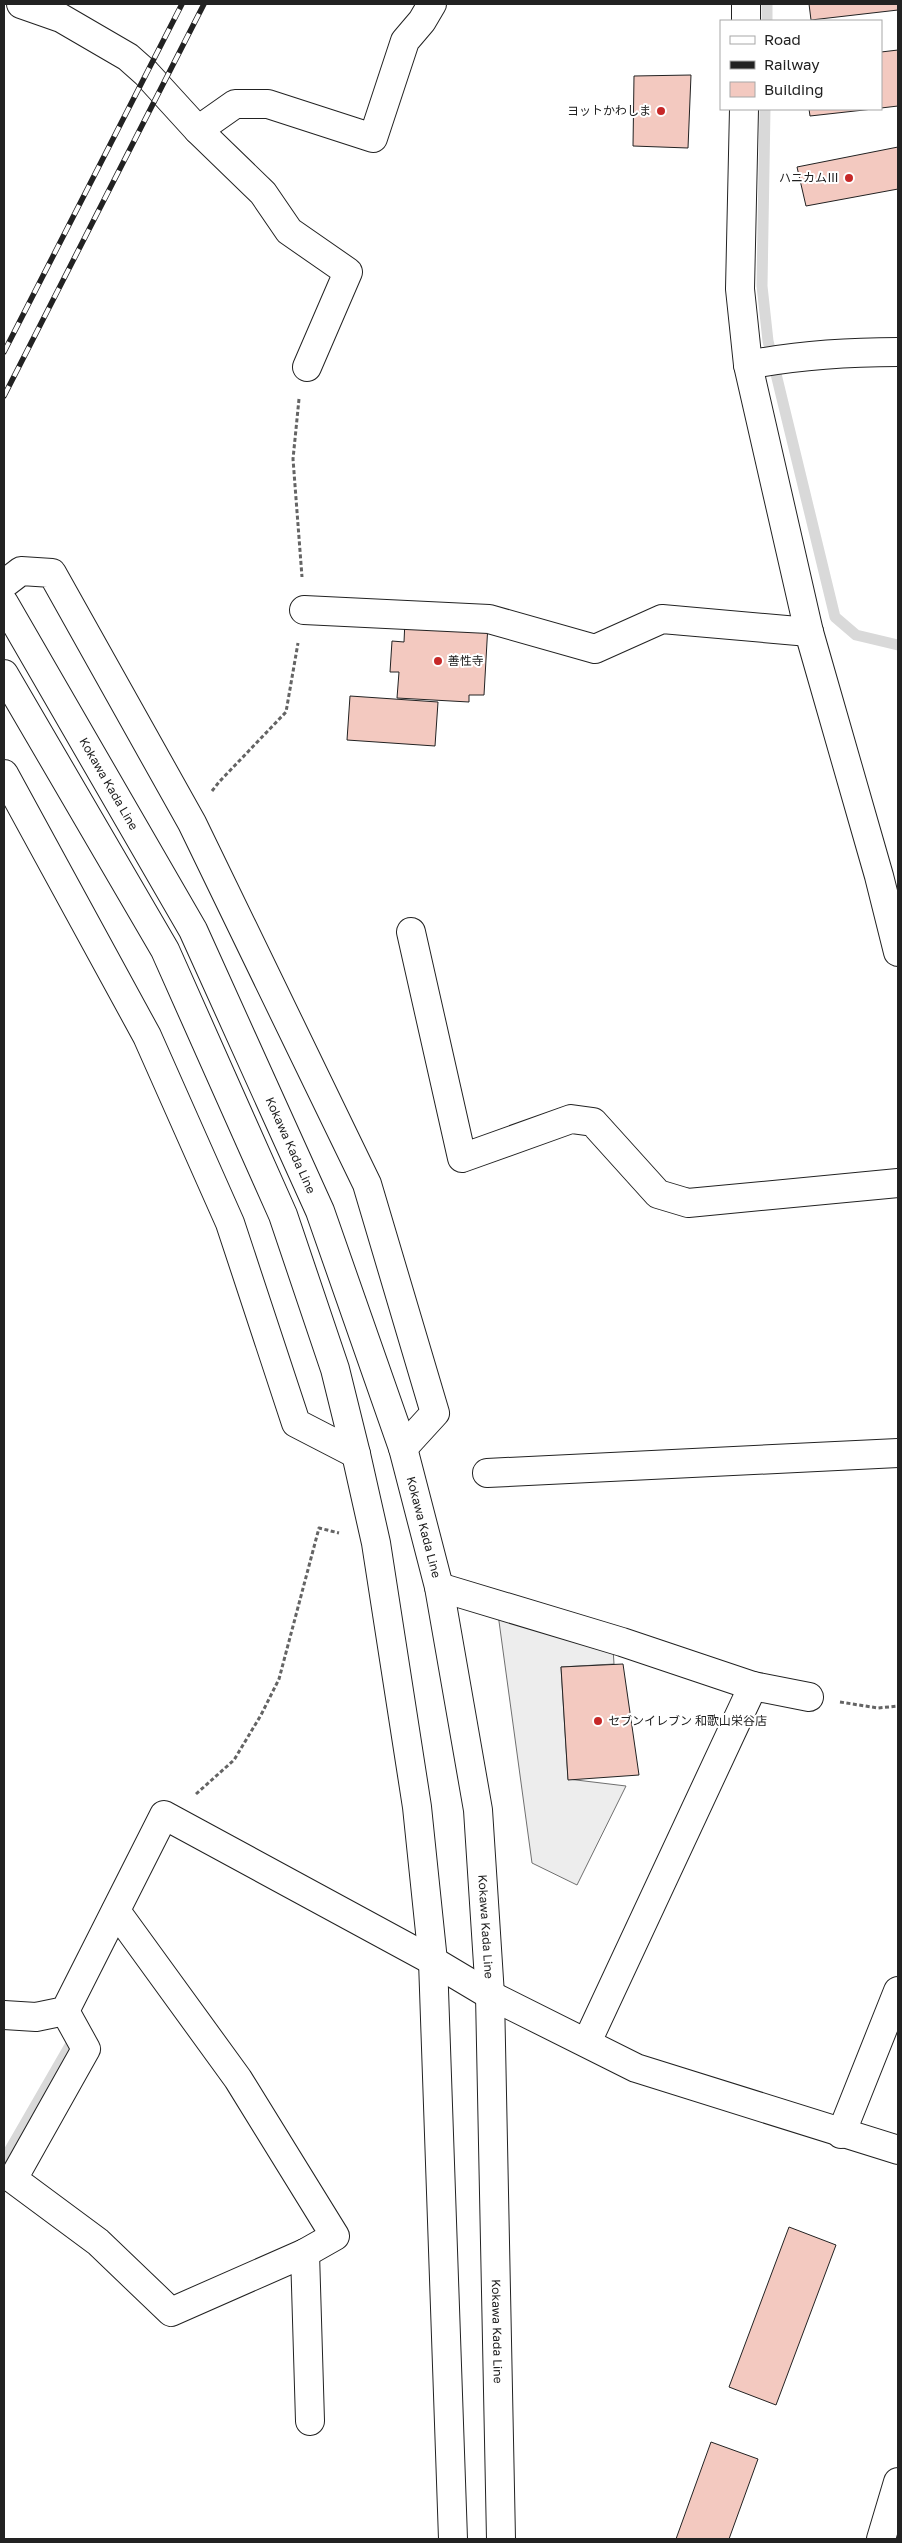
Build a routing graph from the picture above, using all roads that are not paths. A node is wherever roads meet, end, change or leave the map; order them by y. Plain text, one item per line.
1 (22, 4) edge
2 (432, 4) edge
3 (746, 4) edge
4 (746, 20) edge
5 (744, 110) edge
6 (198, 130) junction
7 (898, 352) edge
8 (762, 362) junction
9 (307, 367) road end
10 (4, 584) edge
11 (4, 603) edge
12 (304, 610) road end
13 (809, 632) junction
14 (4, 674) edge
15 (4, 774) edge
16 (889, 875) edge
17 (411, 932) dead end
18 (898, 952) edge
19 (898, 1183) edge
20 (403, 1448) junction
21 (898, 1453) edge
22 (356, 1454) junction
23 (487, 1474) dead end
24 (439, 1587) junction
25 (753, 1686) junction
26 (809, 1697) road end
27 (116, 1911) junction
28 (433, 1960) junction
29 (898, 1991) edge
30 (490, 1995) junction
31 (66, 2011) junction
32 (4, 2015) edge
33 (587, 2042) junction
34 (841, 2134) junction
35 (898, 2150) edge
36 (306, 2253) junction
37 (310, 2421) dead end
38 (898, 2482) edge
39 (453, 2539) edge
40 (501, 2539) edge
41 (881, 2539) edge

1 - 6 street
2 - 6 street
3 - 4 street
5 - 8 street
6 - 9 street
7 - 8 street
8 - 13 street
10 - 20 street
11 - 20 street, Kokawa Kada Line
12 - 13 street
13 - 16 street
14 - 22 street
15 - 22 street
16 - 18 street
17 - 19 street
20 - 24 street, Kokawa Kada Line
21 - 23 street
22 - 28 street
24 - 25 street
24 - 30 street, Kokawa Kada Line
25 - 26 street
25 - 33 street
27 - 28 street
27 - 31 street
27 - 36 street
28 - 30 street
28 - 39 street
29 - 34 street
30 - 33 street
30 - 40 street, Kokawa Kada Line
31 - 32 street
31 - 36 street
33 - 34 street
34 - 35 street
36 - 37 street
38 - 41 street

